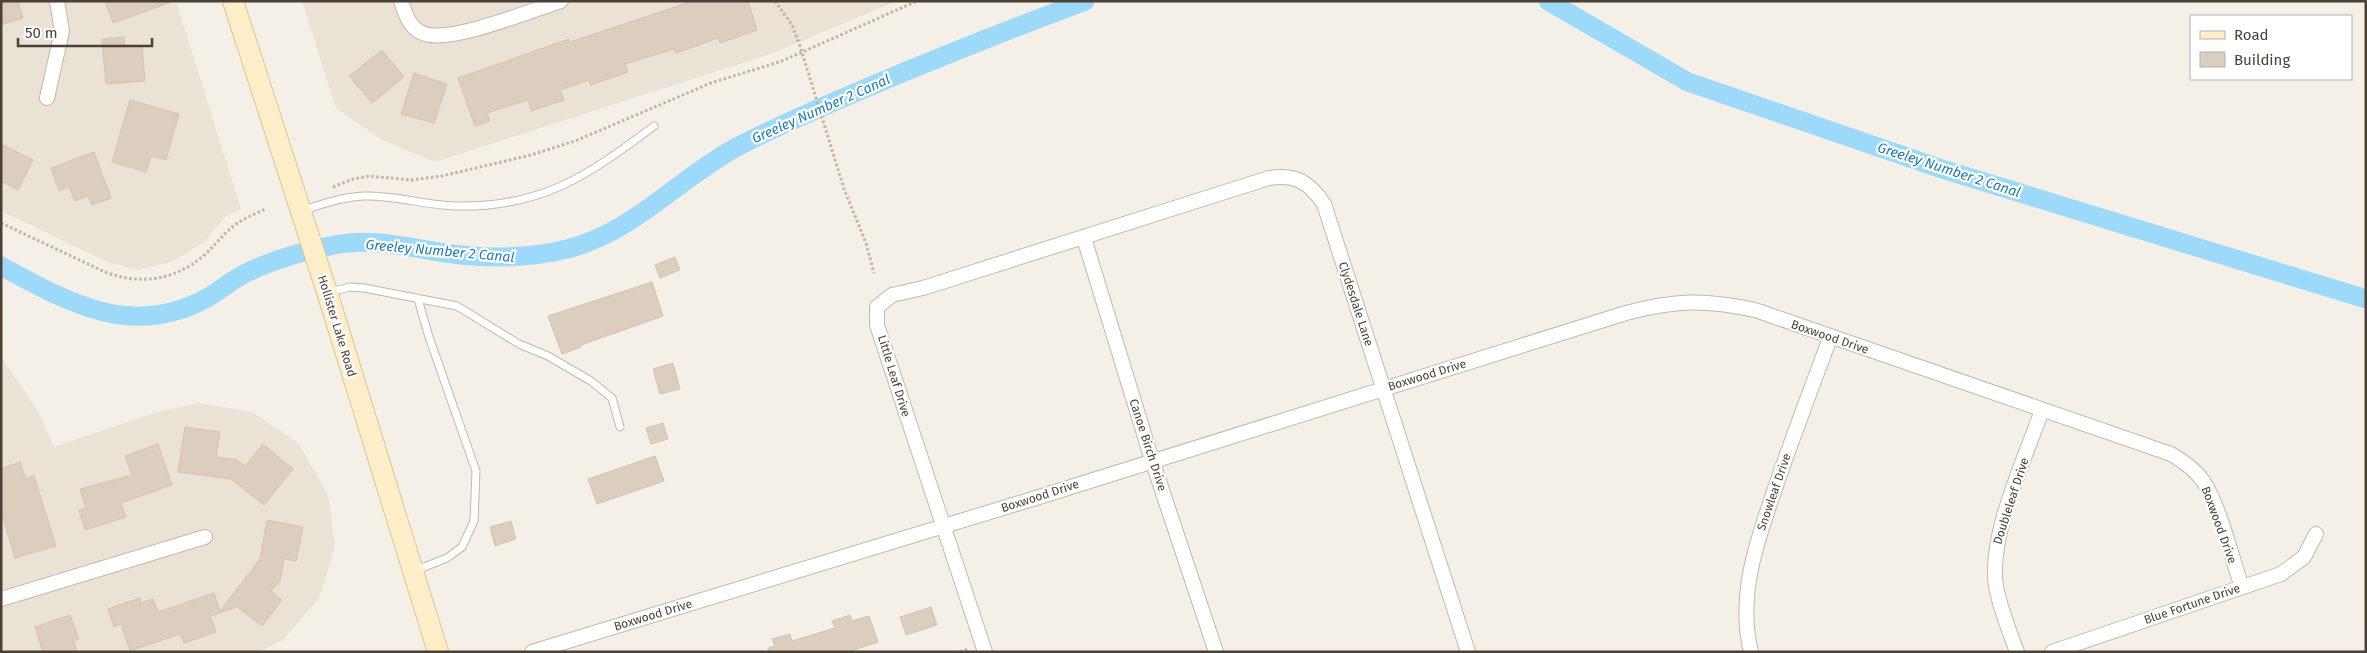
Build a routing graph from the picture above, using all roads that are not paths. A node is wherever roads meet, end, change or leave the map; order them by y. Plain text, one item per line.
1 (57, 1) edge
2 (233, 1) edge
3 (401, 1) edge
4 (561, 1) edge
5 (47, 98) dead end
6 (654, 126) dead end
7 (303, 218) junction
8 (1084, 238) junction
9 (325, 286) junction
10 (418, 299) junction
11 (1830, 338) junction
12 (1384, 389) junction
13 (2042, 410) junction
14 (620, 427) dead end
15 (1152, 460) junction
16 (943, 526) junction
17 (2316, 534) dead end
18 (205, 537) dead end
19 (412, 571) junction
20 (2242, 587) junction
21 (1, 600) edge
22 (438, 652) edge
23 (532, 652) edge
24 (985, 652) edge
25 (1216, 652) edge
26 (1468, 652) edge
27 (1751, 652) edge
28 (2017, 652) edge
29 (2052, 652) edge

1 - 5 street
2 - 7 street, Hollister Lake Road
3 - 4 street
6 - 7 lane
7 - 9 street, Hollister Lake Road
8 - 12 street, Clydesdale Lane
8 - 15 street, Canoe Birch Drive
8 - 16 street, Little Leaf Drive
9 - 10 lane
9 - 19 street, Hollister Lake Road
10 - 14 lane
10 - 19 lane
11 - 12 street, Boxwood Drive
11 - 13 street, Boxwood Drive
11 - 27 street, Snowleaf Drive
12 - 15 street, Boxwood Drive
12 - 26 street, Clydesdale Lane
13 - 20 street, Boxwood Drive
13 - 28 street, Doubleleaf Drive
15 - 16 street, Boxwood Drive
15 - 25 street, Canoe Birch Drive
16 - 23 street, Boxwood Drive
16 - 24 street, Little Leaf Drive
17 - 20 street, Blue Fortune Drive
18 - 21 street
19 - 22 street, Hollister Lake Road
20 - 29 street, Blue Fortune Drive

